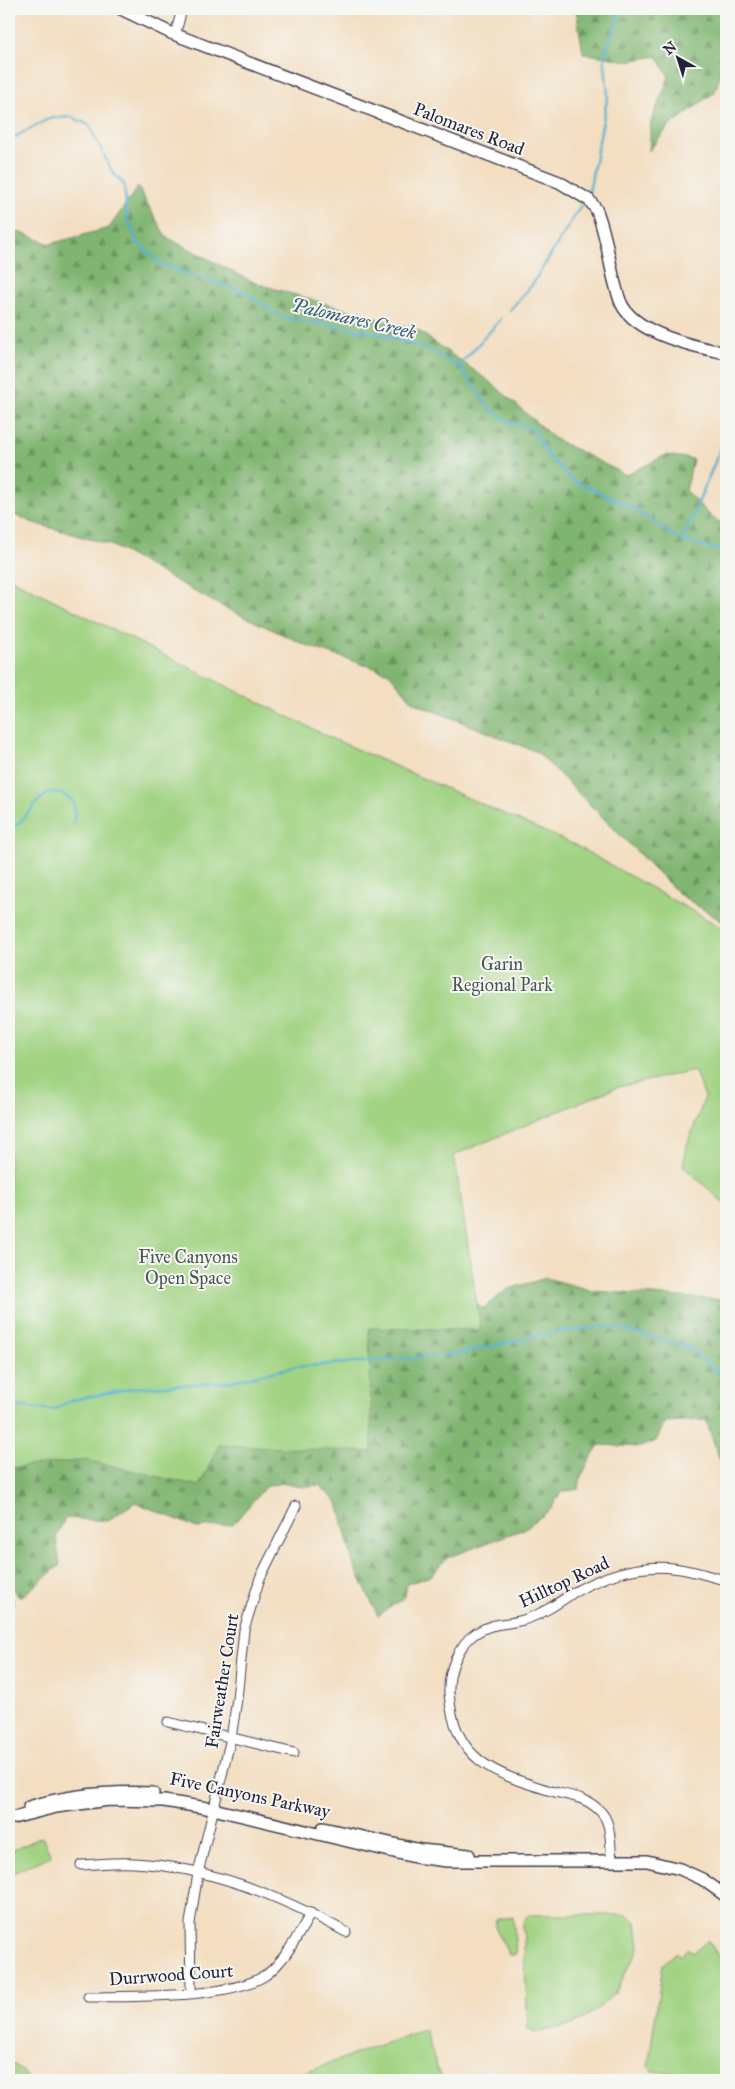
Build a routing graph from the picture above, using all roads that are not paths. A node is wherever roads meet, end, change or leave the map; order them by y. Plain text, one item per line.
1 (122, 9) edge
2 (182, 9) edge
3 (171, 33) junction
4 (726, 353) edge
5 (296, 1506) dead end
6 (726, 1580) edge
7 (168, 1722) dead end
8 (231, 1738) junction
9 (294, 1753) dead end
10 (214, 1806) junction
11 (9, 1813) edge
12 (9, 1819) edge
13 (612, 1860) junction
14 (80, 1865) dead end
15 (198, 1872) junction
16 (726, 1896) edge
17 (312, 1913) junction
18 (346, 1932) dead end
19 (191, 1992) junction
20 (88, 1997) dead end

1 - 3 main road, Palomares Road
2 - 3 street
3 - 4 main road, Palomares Road
5 - 8 street, Fairweather Court
6 - 13 street, Hilltop Road
7 - 8 street
8 - 9 street
8 - 10 street, Fairweather Court
10 - 11 main road, Five Canyons Parkway
10 - 12 main road, Five Canyons Parkway
10 - 13 main road, Five Canyons Parkway
10 - 15 street, Fairweather Court
13 - 16 main road, Five Canyons Parkway
14 - 15 street
15 - 17 street
15 - 19 street, Fairweather Court
17 - 18 street
17 - 19 street, Durrwood Court
19 - 20 street, Durrwood Court

